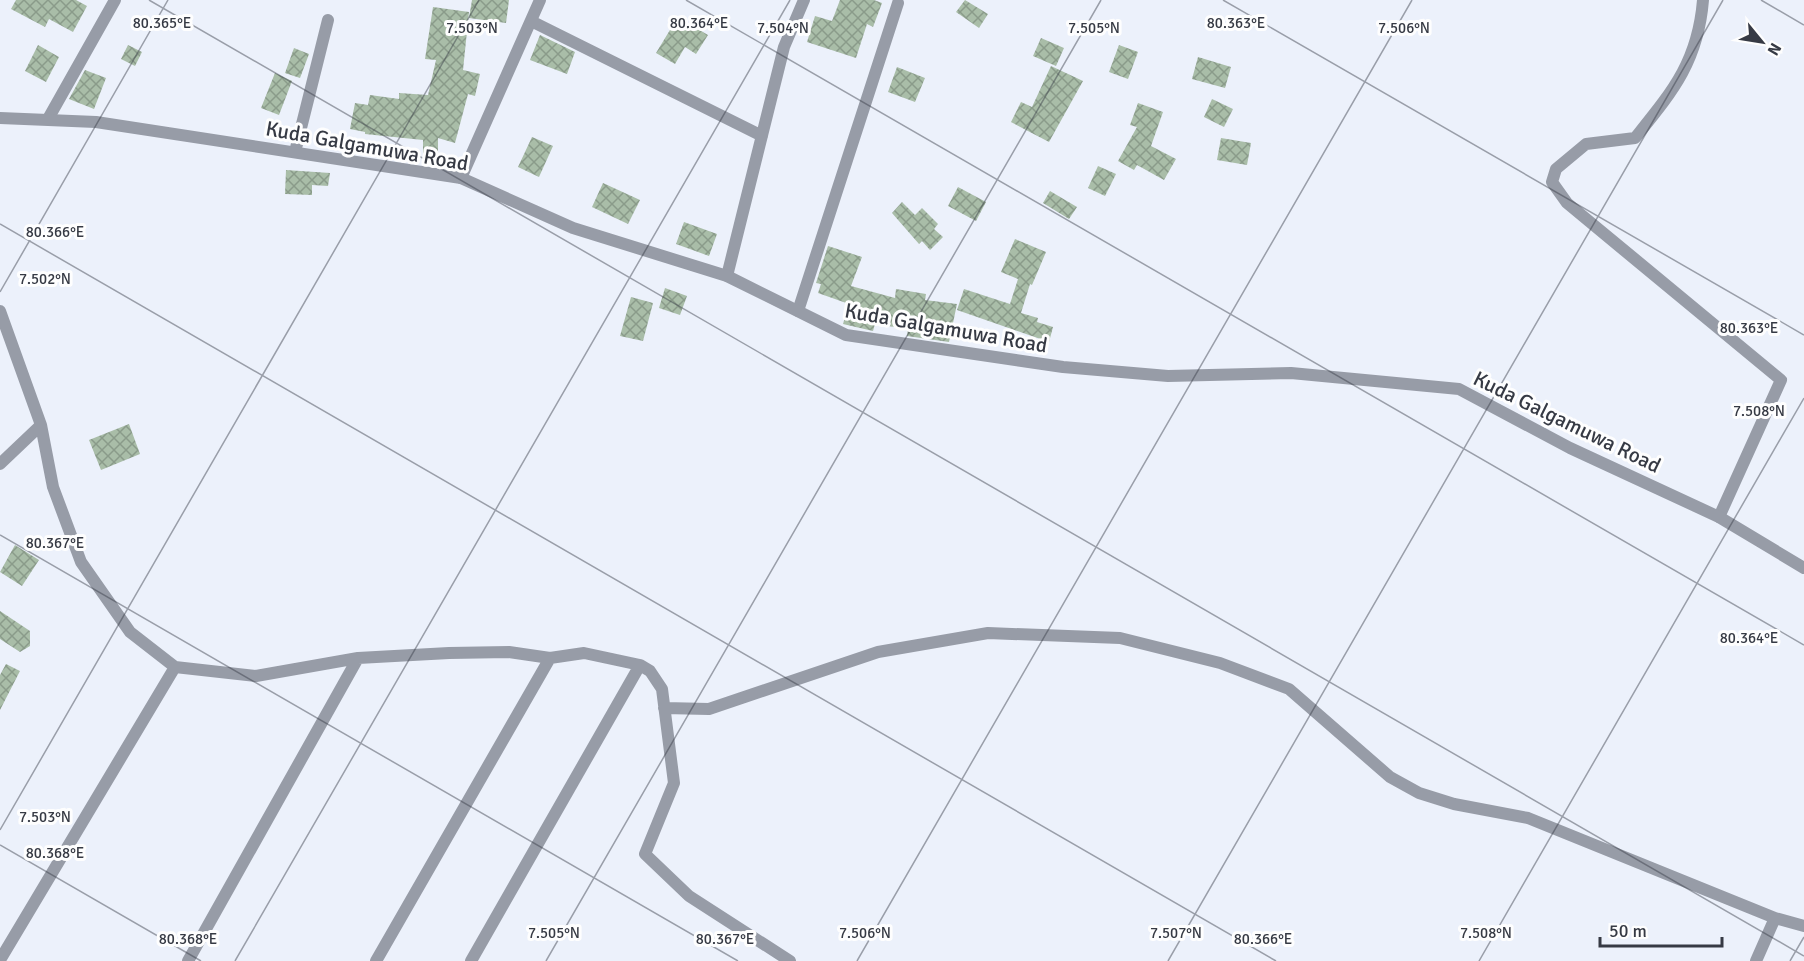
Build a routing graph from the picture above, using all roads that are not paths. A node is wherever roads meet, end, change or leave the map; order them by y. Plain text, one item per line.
1 (116, 0) edge
2 (540, 0) edge
3 (804, 0) edge
4 (1703, 0) edge
5 (898, 3) dead end
6 (328, 20) dead end
7 (531, 21) junction
8 (0, 118) edge
9 (48, 119) junction
10 (762, 136) junction
11 (295, 152) junction
12 (461, 178) junction
13 (727, 276) junction
14 (0, 311) edge
15 (798, 312) junction
16 (40, 425) junction
17 (0, 464) edge
18 (1719, 517) junction
19 (1804, 568) edge
20 (358, 658) junction
21 (550, 658) junction
22 (640, 665) junction
23 (175, 667) junction
24 (664, 708) junction
25 (1774, 918) junction
26 (1804, 926) edge
27 (0, 960) edge
28 (188, 961) edge
29 (376, 961) edge
30 (471, 961) edge
31 (790, 961) edge
32 (1756, 961) edge

1 - 9 street
2 - 7 street
3 - 10 street
4 - 18 street
5 - 15 street
6 - 11 street
7 - 10 street
7 - 12 street
8 - 9 street, Kuda Galgamuwa Road
9 - 11 street, Kuda Galgamuwa Road
10 - 13 street
11 - 12 street, Kuda Galgamuwa Road
12 - 13 street, Kuda Galgamuwa Road
13 - 15 street, Kuda Galgamuwa Road
14 - 16 street
15 - 18 street, Kuda Galgamuwa Road
16 - 17 street
16 - 23 street
18 - 19 street, Kuda Galgamuwa Road
20 - 21 street
20 - 23 street
20 - 28 street
21 - 22 street
21 - 29 street
22 - 24 street
22 - 30 street
23 - 27 street
24 - 25 street
24 - 31 street
25 - 26 street
25 - 32 street

